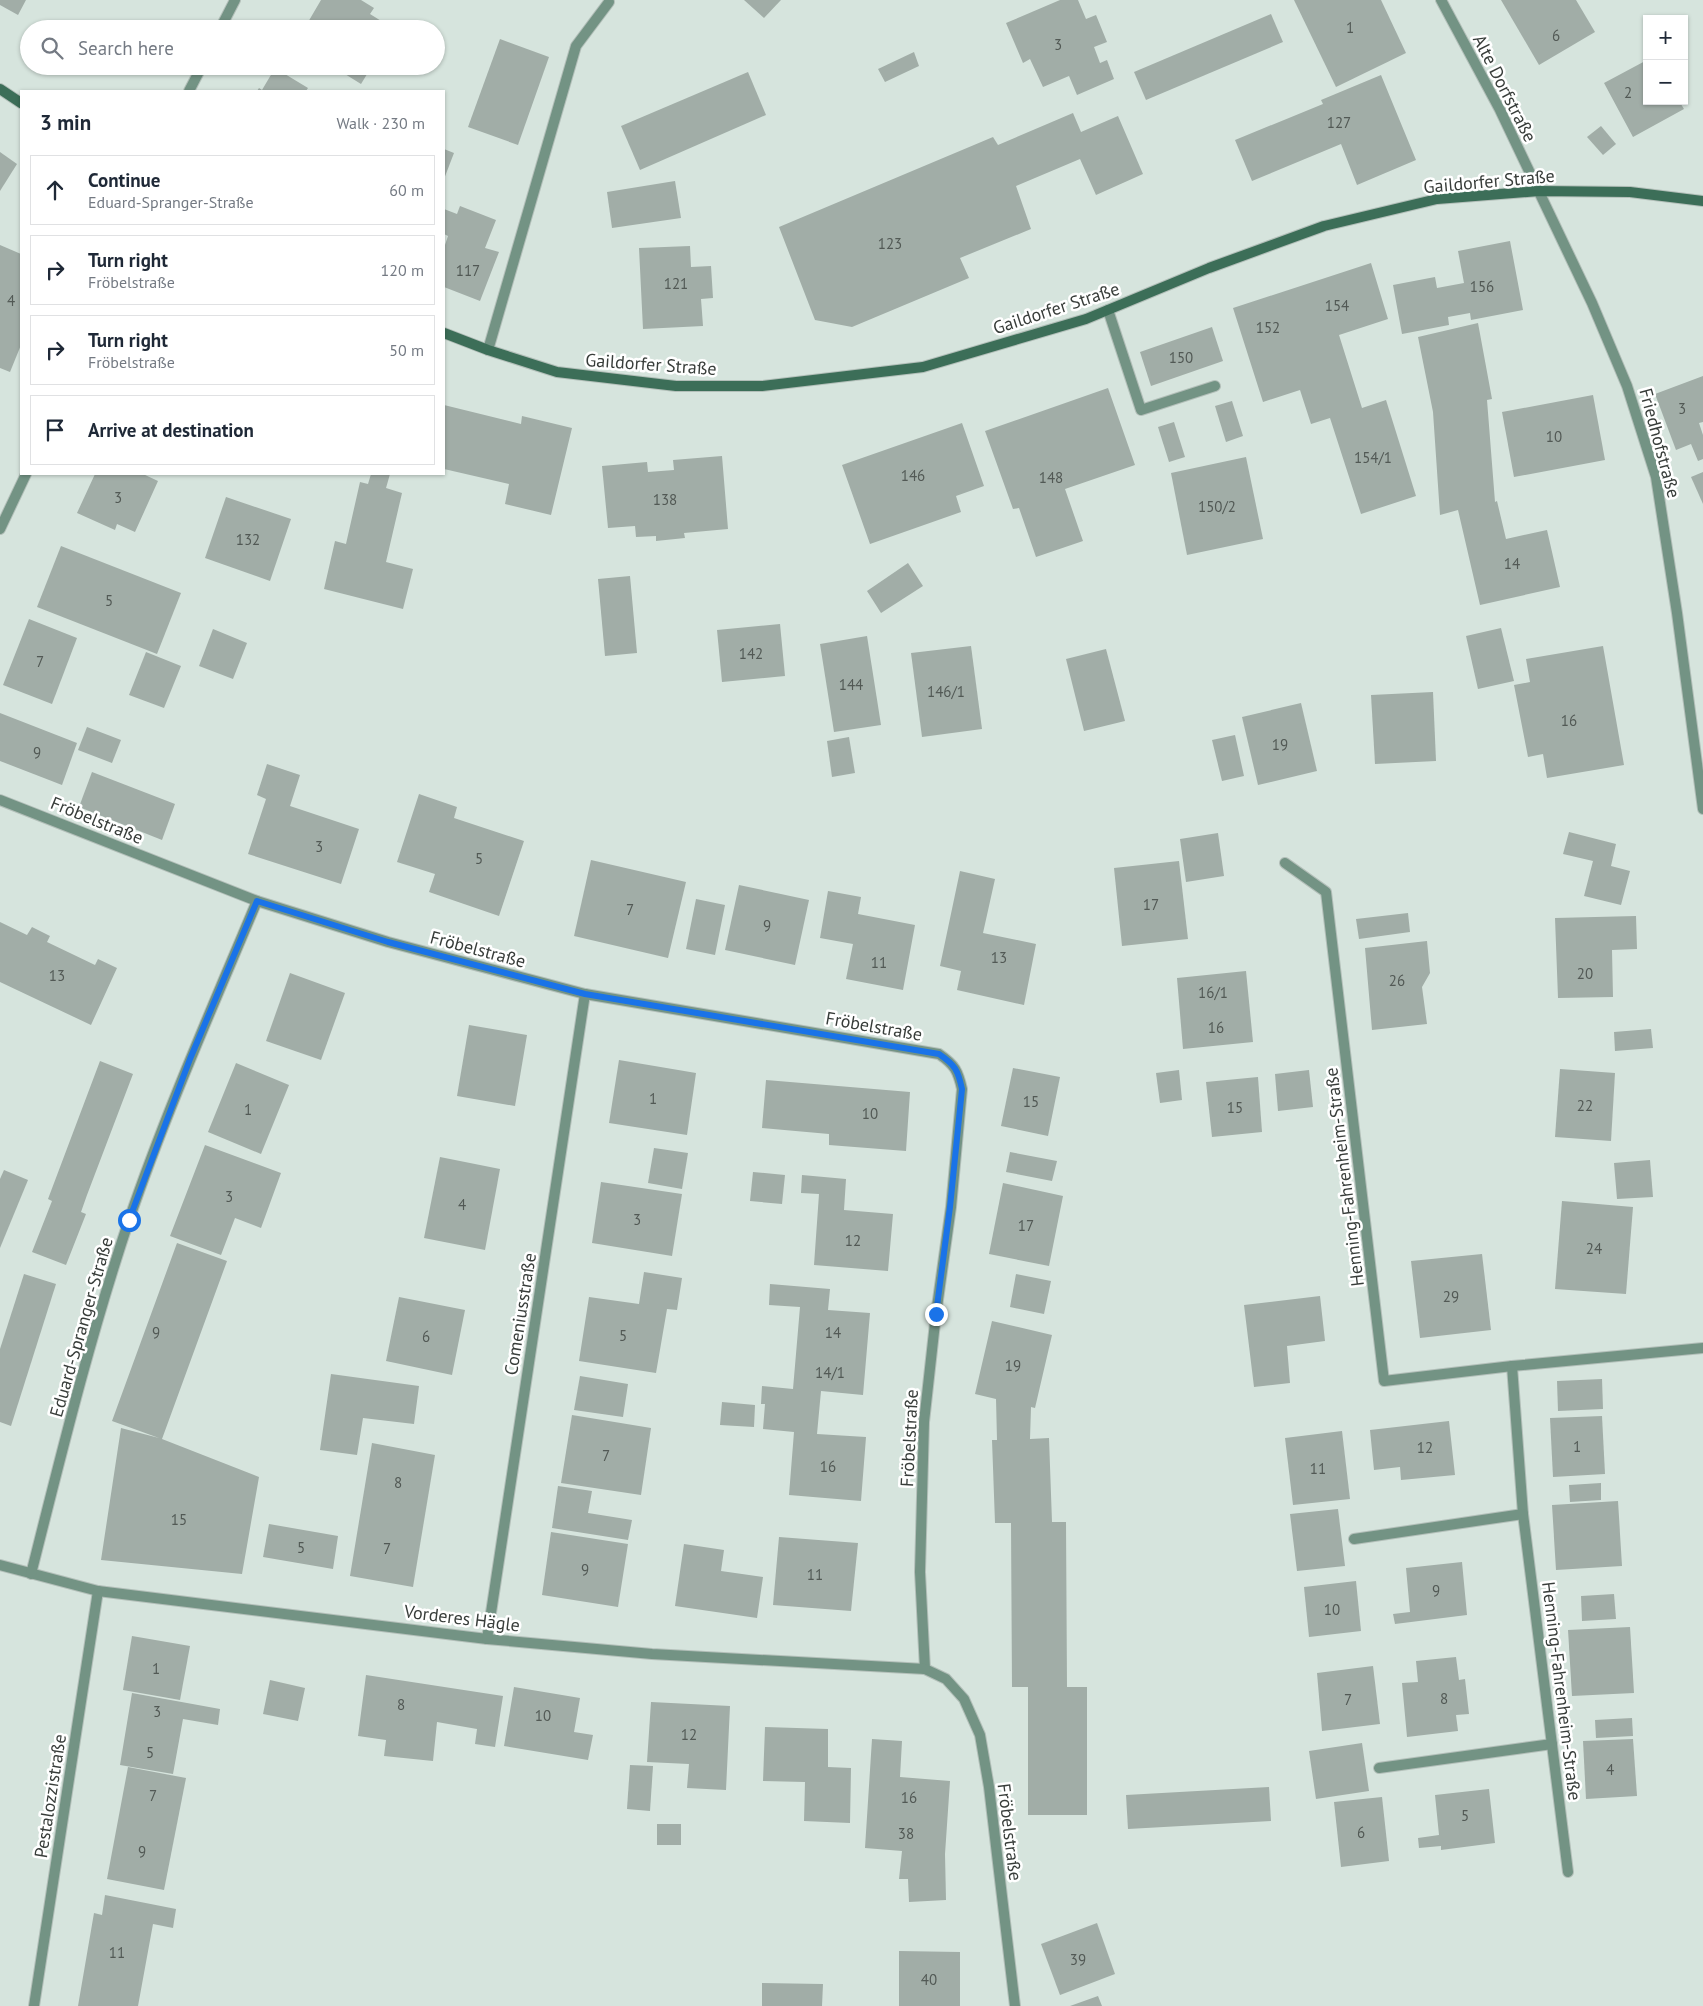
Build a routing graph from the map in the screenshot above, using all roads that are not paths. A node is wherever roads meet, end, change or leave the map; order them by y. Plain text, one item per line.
1 (235, 0) edge
2 (1441, 0) edge
3 (609, 2) dead end
4 (225, 20) edge
5 (197, 75) edge
6 (0, 89) edge
7 (190, 90) edge
8 (20, 102) edge
9 (1539, 191) junction
10 (1703, 201) edge
11 (1108, 310) junction
12 (445, 333) edge
13 (488, 350) junction
14 (1215, 386) dead end
15 (26, 475) edge
16 (0, 529) edge
17 (0, 800) edge
18 (1703, 809) edge
19 (1285, 863) dead end
20 (257, 901) junction
21 (585, 994) junction
22 (1703, 1348) edge
23 (1512, 1366) junction
24 (1523, 1514) junction
25 (1354, 1539) dead end
26 (0, 1564) edge
27 (31, 1574) junction
28 (98, 1591) junction
29 (487, 1639) junction
30 (925, 1669) junction
31 (1552, 1744) junction
32 (1379, 1768) dead end
33 (1568, 1872) dead end
34 (34, 2006) edge
35 (1015, 2006) edge

1 - 4 street
2 - 9 street, Alte Dorfstraße
3 - 13 street
5 - 7 street
6 - 8 main road
9 - 10 main road, Gaildorfer Straße
9 - 11 main road, Gaildorfer Straße
9 - 18 street, Friedhofstraße
11 - 13 main road, Gaildorfer Straße
11 - 14 street
12 - 13 main road, Gaildorfer Straße
15 - 16 street
17 - 20 street, Fröbelstraße
19 - 23 street, Henning-Fahrenheim-Straße
20 - 21 street, Fröbelstraße
20 - 27 street, Eduard-Spranger-Straße
21 - 29 street, Comeniusstraße
21 - 30 street, Fröbelstraße
22 - 23 street, Henning-Fahrenheim-Straße
23 - 24 street, Henning-Fahrenheim-Straße
24 - 25 street
24 - 31 street, Henning-Fahrenheim-Straße
26 - 27 street, Vorderes Hägle
27 - 28 street, Vorderes Hägle
28 - 29 street, Vorderes Hägle
28 - 34 street, Pestalozzistraße
29 - 30 street, Vorderes Hägle
30 - 35 street, Fröbelstraße
31 - 32 street
31 - 33 street, Henning-Fahrenheim-Straße

